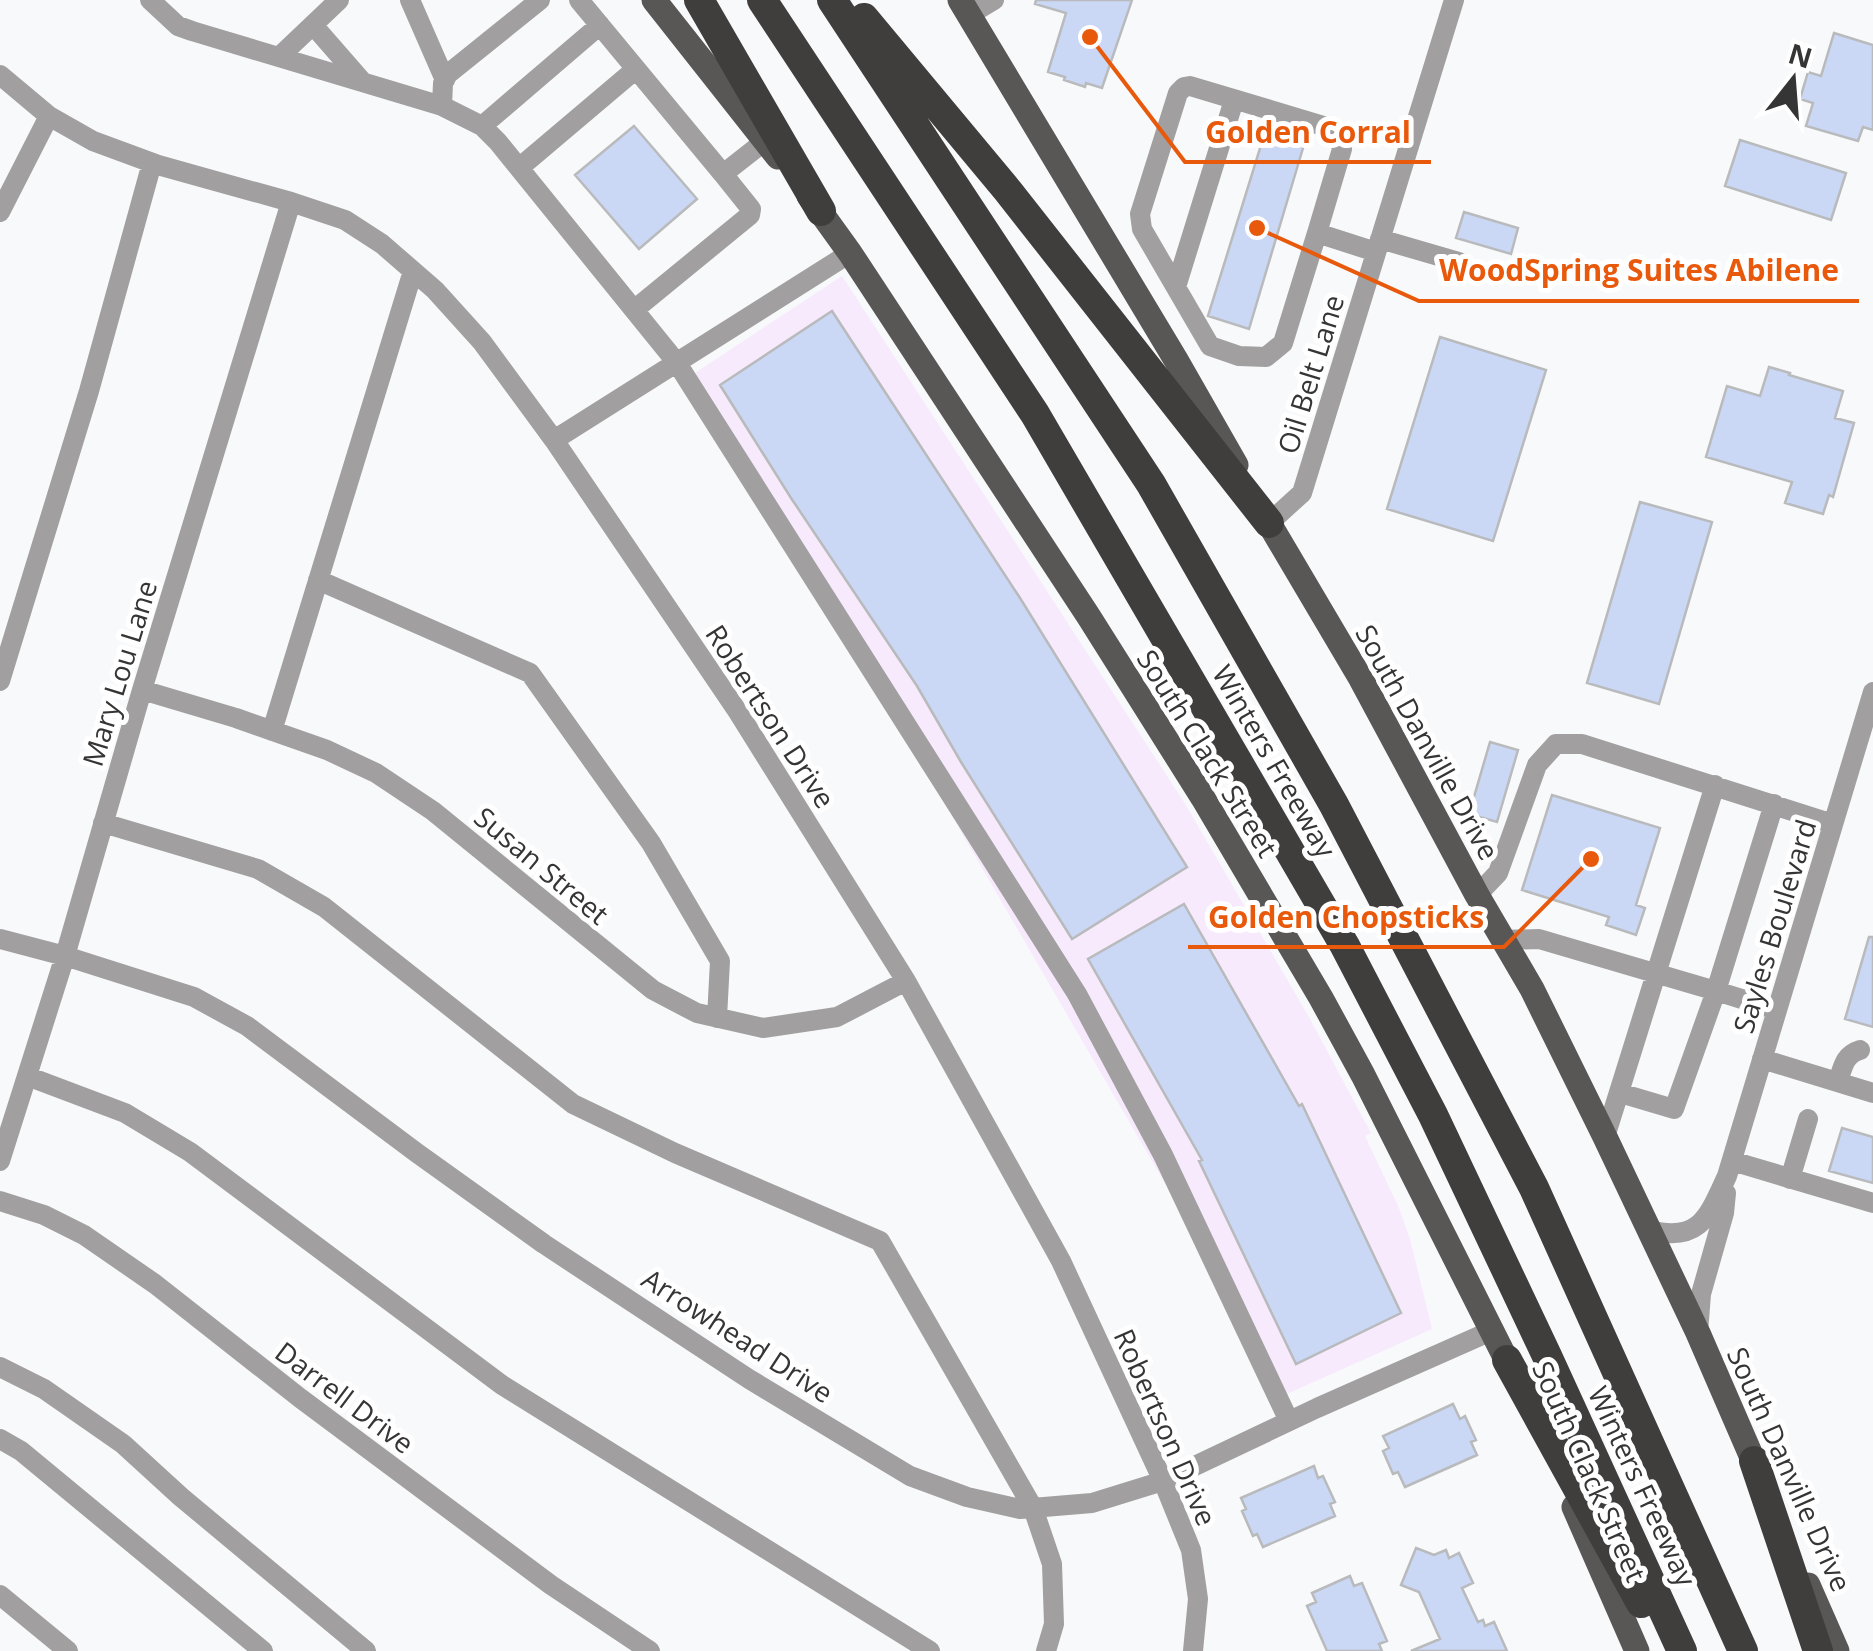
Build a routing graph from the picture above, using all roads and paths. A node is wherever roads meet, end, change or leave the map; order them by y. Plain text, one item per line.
1 (150, 0) edge
2 (339, 0) edge
3 (410, 0) edge
4 (540, 0) edge
5 (579, 0) edge
6 (654, 0) edge
7 (699, 0) edge
8 (762, 0) edge
9 (832, 0) edge
10 (849, 0) edge
11 (994, 0) edge
12 (1454, 0) edge
13 (965, 8) edge
14 (600, 25) junction
15 (313, 26) junction
16 (279, 58) junction
17 (636, 70) junction
18 (0, 75) edge
19 (445, 80) junction
20 (364, 82) junction
21 (1234, 100) junction
22 (442, 106) junction
23 (49, 116) junction
24 (482, 126) junction
25 (765, 141) junction
26 (152, 164) junction
27 (519, 168) junction
28 (724, 174) junction
29 (291, 202) junction
30 (821, 211) junction
31 (0, 212) edge
32 (1317, 233) junction
33 (1378, 246) junction
34 (850, 253) junction
35 (1459, 262) dead end
36 (412, 271) junction
37 (1176, 287) junction
38 (634, 310) junction
39 (677, 363) junction
40 (554, 440) junction
41 (1269, 523) junction
42 (318, 580) junction
43 (0, 681) edge
44 (142, 690) junction
45 (1873, 692) edge
46 (272, 731) junction
47 (1716, 786) junction
48 (1774, 804) junction
49 (103, 823) junction
50 (1833, 824) junction
51 (1477, 896) junction
52 (0, 939) edge
53 (1502, 940) junction
54 (65, 956) junction
55 (1658, 972) junction
56 (906, 980) junction
57 (1716, 990) junction
58 (1777, 1010) junction
59 (717, 1018) junction
60 (1860, 1050) dead end
61 (1762, 1059) junction
62 (27, 1076) junction
63 (1838, 1082) junction
64 (1620, 1092) junction
65 (1873, 1093) edge
66 (1808, 1119) dead end
67 (1606, 1137) junction
68 (0, 1161) edge
69 (1729, 1168) junction
70 (1790, 1178) junction
71 (0, 1201) edge
72 (1873, 1203) edge
73 (1649, 1230) junction
74 (1492, 1331) junction
75 (1698, 1333) junction
76 (1507, 1360) junction
77 (0, 1367) edge
78 (1290, 1421) junction
79 (0, 1439) edge
80 (1754, 1461) junction
81 (1163, 1481) junction
82 (1033, 1508) junction
83 (0, 1596) edge
84 (68, 1651) edge
85 (264, 1651) edge
86 (366, 1651) edge
87 (650, 1651) edge
88 (930, 1651) edge
89 (1046, 1651) edge
90 (1193, 1651) edge
91 (1637, 1651) edge
92 (1668, 1651) edge
93 (1682, 1651) edge
94 (1743, 1651) edge
95 (1818, 1651) edge
96 (1838, 1651) edge

1 - 16 street
2 - 15 street
3 - 19 street
4 - 19 street
5 - 14 street
6 - 25 main road, South Clack Street
7 - 30 highway
8 - 93 highway, Winters Freeway
9 - 94 highway, Winters Freeway
10 - 41 highway
11 - 13 street
12 - 33 street, Oil Belt Lane
13 - 41 main road, South Danville Drive
14 - 17 street
14 - 24 street
15 - 16 street
15 - 20 street
16 - 20 street
17 - 27 street
17 - 28 street
18 - 23 street, Robertson Drive
19 - 22 street
20 - 22 street
21 - 32 street
21 - 37 street
21 - 37 street
22 - 24 street
23 - 26 street, Robertson Drive
23 - 31 street
24 - 27 street
25 - 28 street
25 - 30 main road, South Clack Street
26 - 29 street, Robertson Drive
26 - 43 street
27 - 38 street
28 - 38 street
29 - 36 street, Robertson Drive
29 - 44 street, Mary Lou Lane
30 - 34 main road, South Clack Street
32 - 33 street
32 - 37 street
33 - 35 street
33 - 41 street, Oil Belt Lane
34 - 39 street
34 - 74 main road, South Clack Street
36 - 40 street, Robertson Drive
36 - 42 street
38 - 39 street
39 - 40 street
39 - 78 street
40 - 56 street, Robertson Drive
41 - 51 main road, South Danville Drive
42 - 46 street
42 - 59 street
44 - 46 street, Susan Street
44 - 49 street, Mary Lou Lane
45 - 50 street, Sayles Boulevard
46 - 59 street, Susan Street
47 - 48 street
47 - 51 street
47 - 55 street
48 - 50 street
48 - 57 street
49 - 54 street, Mary Lou Lane
49 - 82 street
50 - 58 street, Sayles Boulevard
51 - 53 main road, South Danville Drive
52 - 54 street, Arrowhead Drive
53 - 55 street
53 - 67 main road, South Danville Drive
54 - 62 street, Mary Lou Lane
54 - 82 street, Arrowhead Drive
55 - 57 street
55 - 64 street
56 - 59 street, Susan Street
56 - 81 street, Robertson Drive
57 - 58 street
57 - 64 street
58 - 61 street, Sayles Boulevard
60 - 63 street
61 - 63 street
61 - 69 street, Sayles Boulevard
62 - 68 street, Mary Lou Lane
62 - 88 street
63 - 65 street
64 - 67 street
66 - 70 street
67 - 73 main road, South Danville Drive
69 - 70 street
69 - 73 street, Sayles Boulevard
69 - 75 street, Sayles Boulevard
70 - 72 street
71 - 87 street, Darrell Drive
73 - 75 main road, South Danville Drive
74 - 76 main road, South Clack Street
74 - 78 street, Arrowhead Drive
75 - 80 main road, South Danville Drive
76 - 91 main road, South Clack Street
76 - 92 highway
77 - 86 street
78 - 81 street, Arrowhead Drive
79 - 85 street
80 - 95 highway
80 - 96 main road, South Danville Drive
81 - 82 street, Arrowhead Drive
81 - 90 street, Robertson Drive
82 - 89 street
83 - 84 street

